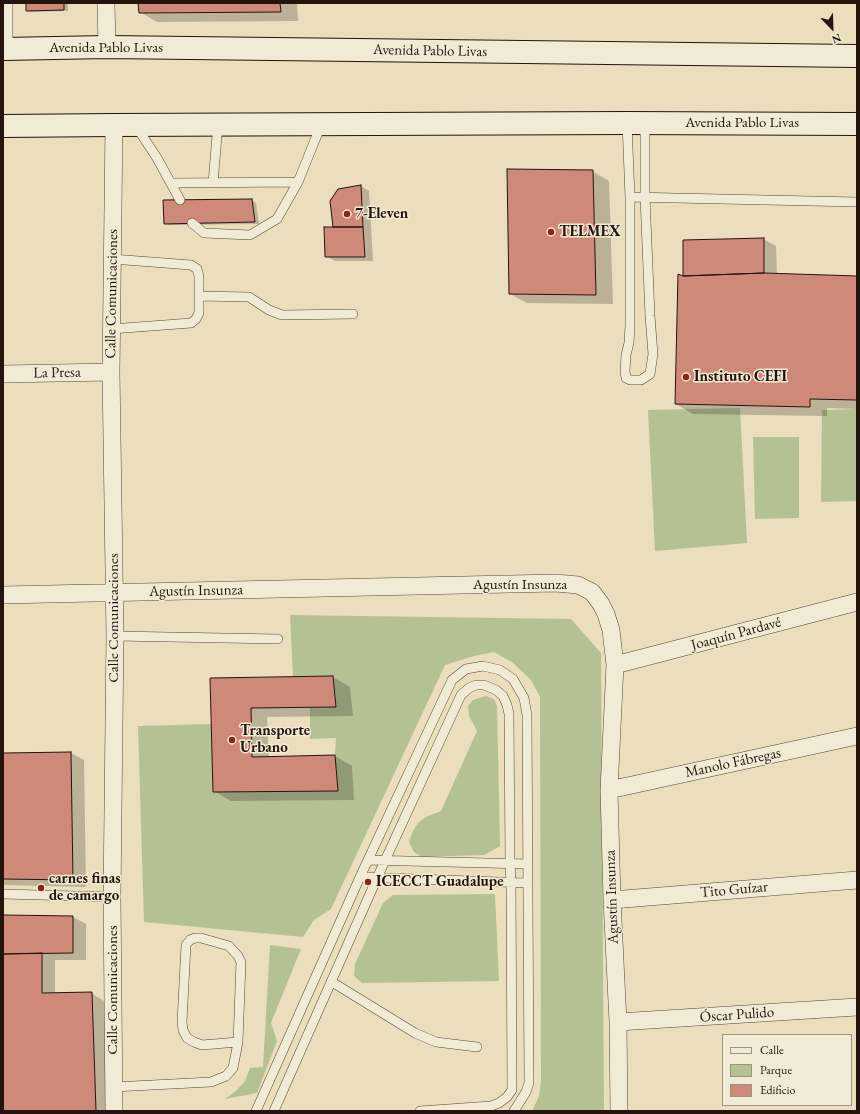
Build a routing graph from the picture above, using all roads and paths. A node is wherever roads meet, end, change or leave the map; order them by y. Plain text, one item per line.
1 (8, 3) edge
2 (106, 3) edge
3 (108, 47) junction
4 (5, 49) edge
5 (857, 56) edge
6 (636, 123) junction
7 (218, 124) junction
8 (322, 124) junction
9 (857, 124) edge
10 (124, 125) junction
11 (3, 126) edge
12 (171, 182) junction
13 (213, 182) junction
14 (298, 182) junction
15 (630, 197) junction
16 (645, 197) junction
17 (180, 200) dead end
18 (857, 202) edge
19 (192, 224) dead end
20 (112, 259) junction
21 (199, 296) junction
22 (353, 314) dead end
23 (111, 329) junction
24 (111, 372) junction
25 (3, 374) edge
26 (114, 593) junction
27 (3, 596) edge
28 (857, 602) edge
29 (115, 636) junction
30 (278, 639) dead end
31 (616, 665) junction
32 (857, 736) edge
33 (609, 790) junction
34 (368, 860) junction
35 (386, 860) junction
36 (510, 863) junction
37 (527, 864) junction
38 (360, 877) junction
39 (377, 878) junction
40 (857, 880) edge
41 (511, 883) junction
42 (527, 883) junction
43 (3, 894) edge
44 (112, 897) junction
45 (612, 900) junction
46 (332, 982) junction
47 (857, 1008) edge
48 (618, 1022) junction
49 (238, 1042) junction
50 (477, 1047) dead end
51 (114, 1087) junction
52 (114, 1111) edge
53 (256, 1111) edge
54 (274, 1111) edge
55 (420, 1111) edge
56 (514, 1111) edge
57 (619, 1111) edge

1 - 4 lane
2 - 3 street
3 - 4 main road, Avenida Pablo Livas
3 - 5 main road, Avenida Pablo Livas
6 - 8 main road, Avenida Pablo Livas
6 - 9 main road, Avenida Pablo Livas
6 - 15 lane
6 - 16 lane
7 - 8 main road, Avenida Pablo Livas
7 - 10 main road, Avenida Pablo Livas
7 - 13 lane
8 - 14 lane
10 - 11 main road, Avenida Pablo Livas
10 - 12 lane
10 - 20 street, Calle Comunicaciones
12 - 13 lane
12 - 17 lane
13 - 14 lane
14 - 19 lane
15 - 16 lane
15 - 16 lane
16 - 18 lane
20 - 21 lane
20 - 23 street, Calle Comunicaciones
21 - 22 lane
21 - 23 lane
23 - 24 street, Calle Comunicaciones
24 - 25 street, La Presa
24 - 26 street, Calle Comunicaciones
26 - 27 street, Agustín Insunza
26 - 29 street, Calle Comunicaciones
26 - 31 street, Agustín Insunza
28 - 31 street, Joaquín Pardavé
29 - 30 lane
29 - 44 street, Calle Comunicaciones
31 - 33 street, Agustín Insunza
32 - 33 street, Manolo Fábregas
33 - 45 street, Agustín Insunza
34 - 35 lane
34 - 37 lane
34 - 38 lane
35 - 36 lane
35 - 36 lane
35 - 39 lane
36 - 37 lane
36 - 41 lane
37 - 42 lane
38 - 39 lane
38 - 53 lane
39 - 41 lane
39 - 46 lane
40 - 45 street, Tito Guízar
41 - 42 lane
41 - 55 lane
42 - 56 lane
43 - 44 lane
44 - 51 street, Calle Comunicaciones
45 - 48 street, Agustín Insunza
46 - 50 lane
46 - 54 lane
47 - 48 street, Óscar Pulido
48 - 57 street, Agustín Insunza
49 - 49 lane
49 - 51 lane
51 - 52 street, Calle Comunicaciones

